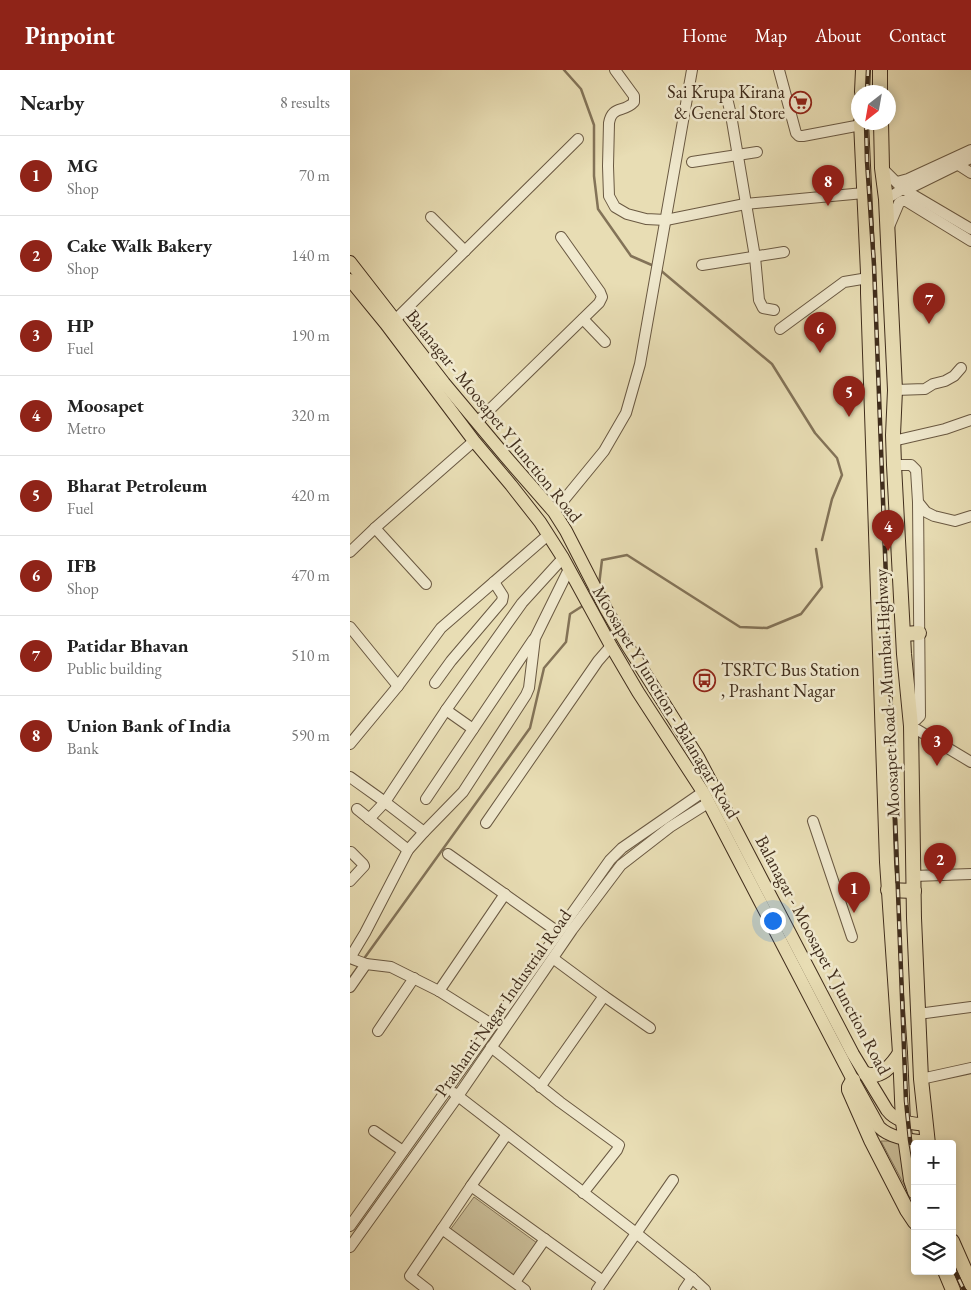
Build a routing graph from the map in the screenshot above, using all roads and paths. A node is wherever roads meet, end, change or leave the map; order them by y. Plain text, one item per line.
1 (616, 70) edge
2 (692, 70) edge
3 (779, 70) edge
4 (863, 70) edge
5 (880, 70) edge
6 (862, 85) edge
7 (880, 85) edge
8 (727, 98) dead end
9 (851, 126) edge
10 (861, 130) edge
11 (881, 130) edge
12 (578, 139) dead end
13 (971, 150) edge
14 (757, 152) dead end
15 (738, 156) junction
16 (971, 158) edge
17 (692, 162) dead end
18 (957, 164) junction
19 (882, 168) junction
20 (971, 173) edge
21 (905, 184) junction
22 (864, 193) junction
23 (886, 199) junction
24 (745, 204) junction
25 (431, 217) dead end
26 (666, 220) junction
27 (971, 229) edge
28 (888, 230) junction
29 (562, 237) dead end
30 (971, 241) edge
31 (465, 251) junction
32 (784, 252) dead end
33 (755, 257) junction
34 (350, 262) edge
35 (702, 265) dead end
36 (889, 269) junction
37 (868, 276) junction
38 (350, 280) edge
39 (891, 292) junction
40 (868, 293) junction
41 (774, 310) dead end
42 (583, 319) junction
43 (396, 320) junction
44 (780, 329) dead end
45 (605, 342) dead end
46 (961, 368) dead end
47 (895, 390) junction
48 (971, 420) edge
49 (477, 422) junction
50 (474, 441) junction
51 (893, 441) junction
52 (894, 465) junction
53 (522, 476) junction
54 (511, 485) junction
55 (918, 502) junction
56 (554, 512) junction
57 (971, 516) edge
58 (375, 528) junction
59 (548, 535) junction
60 (350, 552) edge
61 (568, 568) junction
62 (494, 582) junction
63 (426, 584) dead end
64 (350, 627) edge
65 (919, 633) junction
66 (903, 634) junction
67 (534, 638) junction
68 (611, 646) junction
69 (435, 683) dead end
70 (398, 686) junction
71 (446, 710) junction
72 (911, 722) junction
73 (473, 728) junction
74 (350, 744) edge
75 (971, 762) edge
76 (350, 777) edge
77 (705, 798) junction
78 (426, 799) dead end
79 (385, 802) junction
80 (357, 809) dead end
81 (369, 819) junction
82 (812, 821) dead end
83 (486, 823) dead end
84 (424, 832) junction
85 (408, 850) junction
86 (351, 852) edge
87 (448, 854) dead end
88 (971, 874) edge
89 (914, 876) junction
90 (350, 882) edge
91 (888, 890) junction
92 (914, 891) junction
93 (505, 894) junction
94 (558, 932) junction
95 (852, 937) dead end
96 (350, 958) edge
97 (554, 959) junction
98 (365, 964) junction
99 (414, 978) junction
100 (350, 987) edge
101 (439, 992) junction
102 (604, 996) junction
103 (971, 1007) edge
104 (918, 1014) junction
105 (493, 1025) junction
106 (650, 1028) dead end
107 (378, 1030) dead end
108 (491, 1047) junction
109 (900, 1053) junction
110 (971, 1068) edge
111 (866, 1074) junction
112 (921, 1079) junction
113 (852, 1080) junction
114 (540, 1087) junction
115 (448, 1089) junction
116 (458, 1096) junction
117 (903, 1122) junction
118 (926, 1125) junction
119 (374, 1131) dead end
120 (507, 1134) junction
121 (906, 1139) junction
122 (912, 1140) edge
123 (928, 1140) edge
124 (403, 1151) junction
125 (673, 1180) dead end
126 (913, 1185) edge
127 (471, 1186) junction
128 (583, 1193) junction
129 (911, 1217) edge
130 (350, 1226) edge
131 (442, 1229) junction
132 (636, 1233) junction
133 (545, 1239) junction
134 (350, 1247) edge
135 (956, 1250) edge
136 (947, 1275) edge
137 (692, 1278) junction
138 (970, 1280) edge
139 (515, 1282) junction
140 (600, 1286) edge
141 (428, 1290) edge
142 (525, 1290) edge
143 (684, 1290) edge
144 (705, 1290) edge
145 (953, 1290) edge

1 - 26 street
2 - 26 street
3 - 9 street
4 - 6 highway
5 - 7 highway
8 - 15 street
10 - 22 highway, Moosapet Road - Mumbai Highway
11 - 19 highway, Moosapet Road - Mumbai Highway
12 - 31 street
13 - 21 street
14 - 15 street
15 - 17 street
15 - 24 street
16 - 18 street
18 - 20 street
18 - 21 street
19 - 21 street
19 - 23 highway, Moosapet Road - Mumbai Highway
21 - 23 street
21 - 27 street
22 - 24 street
22 - 37 highway, Moosapet Road - Mumbai Highway
23 - 28 highway, Moosapet Road - Mumbai Highway
24 - 26 street
24 - 33 street
25 - 31 street
26 - 56 street
28 - 30 street
28 - 36 highway, Moosapet Road - Mumbai Highway
29 - 42 street
31 - 43 street
32 - 33 street
33 - 35 street
33 - 41 street
34 - 43 main road, Balanagar - Moosapet Y Junction Road
36 - 37 highway
36 - 39 highway, Moosapet Road - Mumbai Highway
37 - 40 highway, Moosapet Road - Mumbai Highway
37 - 44 street
38 - 50 main road, Moosapet Y Junction - Balanagar Road
39 - 40 highway
39 - 47 highway, Moosapet Road - Mumbai Highway
40 - 91 highway, Moosapet Road - Mumbai Highway
42 - 45 street
42 - 49 street
43 - 49 main road, Balanagar - Moosapet Y Junction Road
46 - 47 street
47 - 51 highway, Moosapet Road - Mumbai Highway
48 - 51 street
49 - 53 main road, Balanagar - Moosapet Y Junction Road
50 - 54 main road, Moosapet Y Junction - Balanagar Road
50 - 58 street
51 - 52 highway, Moosapet Road - Mumbai Highway
52 - 55 street
52 - 66 highway, Moosapet Road - Mumbai Highway
53 - 54 main road
53 - 56 main road, Balanagar - Moosapet Y Junction Road
54 - 59 main road, Moosapet Y Junction - Balanagar Road
55 - 57 street
55 - 65 street
56 - 111 main road, Balanagar - Moosapet Y Junction Road
58 - 60 street
58 - 63 street
59 - 61 main road, Moosapet Y Junction - Balanagar Road
59 - 62 street
61 - 67 street
61 - 68 main road, Moosapet Y Junction - Balanagar Road
61 - 71 street
62 - 69 street
62 - 70 street
64 - 70 street
65 - 66 highway
65 - 72 street
66 - 72 highway, Moosapet Road - Mumbai Highway
67 - 73 street
67 - 84 street
68 - 77 main road, Moosapet Y Junction - Balanagar Road
68 - 83 street
70 - 74 street
71 - 73 street
71 - 79 street
72 - 75 street
72 - 89 highway, Moosapet Road - Mumbai Highway
73 - 78 street
76 - 79 street
77 - 94 street, Prashanti Nagar Industrial Road
77 - 97 street, Prashanti Nagar Industrial Road
77 - 113 main road, Moosapet Y Junction - Balanagar Road
79 - 81 street
79 - 84 street
80 - 81 street
81 - 85 street
82 - 95 street
84 - 85 street
85 - 96 street
86 - 90 street
87 - 93 street
88 - 89 street
89 - 92 highway, Moosapet Road - Mumbai Highway
91 - 92 highway
91 - 109 highway, Moosapet Road - Mumbai Highway
92 - 104 highway, Moosapet Road - Mumbai Highway
93 - 94 street
93 - 101 street
94 - 105 street, Prashanti Nagar Industrial Road
96 - 98 street
97 - 102 street
97 - 108 street, Prashanti Nagar Industrial Road
98 - 99 street
98 - 100 street
99 - 101 street
99 - 107 street
101 - 105 street
102 - 106 street
102 - 114 street
103 - 104 street
104 - 112 highway, Moosapet Road - Mumbai Highway
105 - 115 street, Prashanti Nagar Industrial Road
108 - 114 street
108 - 116 street, Prashanti Nagar Industrial Road
109 - 111 highway
109 - 117 highway, Moosapet Road - Mumbai Highway
110 - 112 street
111 - 117 main road, Balanagar - Moosapet Y Junction Road
112 - 118 highway, Moosapet Road - Mumbai Highway
113 - 121 main road, Moosapet Y Junction - Balanagar Road
113 - 129 highway
114 - 128 street
115 - 116 street
115 - 124 street, Prashanti Nagar Industrial Road
116 - 120 street
116 - 134 street, Prashanti Nagar Industrial Road
117 - 118 main road
117 - 121 highway, Moosapet Road - Mumbai Highway
118 - 123 highway, Moosapet Road - Mumbai Highway
119 - 124 street
120 - 127 street
120 - 128 street
121 - 122 main road, Moosapet Y Junction - Balanagar Road
121 - 126 highway, Moosapet Road - Mumbai Highway
124 - 130 street, Prashanti Nagar Industrial Road
125 - 132 street
127 - 131 street
127 - 133 street
128 - 132 street
131 - 139 street
131 - 141 street
132 - 137 street
132 - 140 street
133 - 139 street
133 - 140 street
135 - 138 highway
136 - 145 highway
137 - 143 street
137 - 144 street
139 - 142 street

